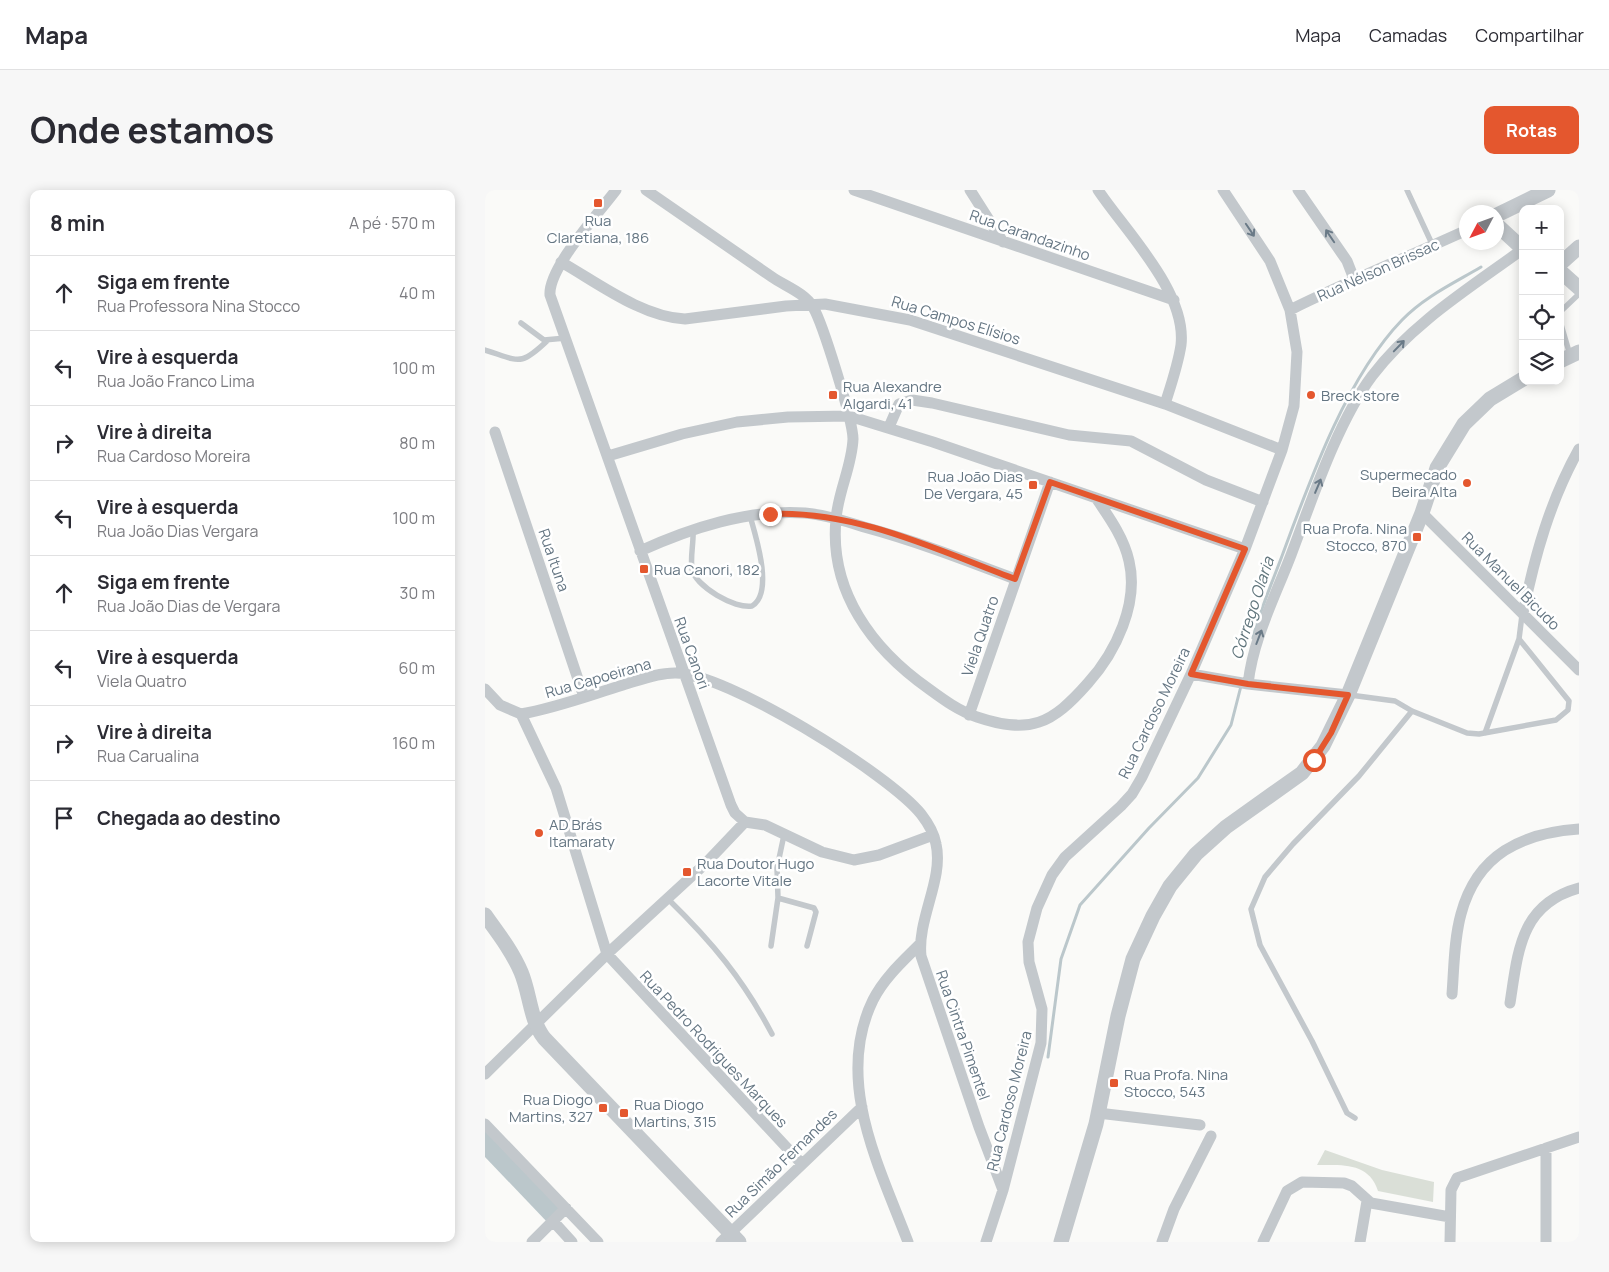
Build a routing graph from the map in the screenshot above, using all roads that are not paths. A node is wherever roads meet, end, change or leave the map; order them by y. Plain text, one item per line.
1 (617, 190) edge
2 (647, 190) edge
3 (853, 190) edge
4 (970, 190) edge
5 (1098, 190) edge
6 (1223, 190) edge
7 (1407, 190) edge
8 (1548, 190) edge
9 (1304, 192) edge
10 (1504, 212) edge
11 (1504, 232) edge
12 (1459, 234) edge
13 (1003, 242) junction
14 (1519, 245) edge
15 (1433, 246) junction
16 (1579, 247) edge
17 (1522, 250) edge
18 (561, 262) junction
19 (1564, 262) edge
20 (1564, 267) edge
21 (1564, 275) edge
22 (1579, 276) edge
23 (1354, 278) junction
24 (1579, 288) edge
25 (1579, 294) edge
26 (1174, 300) junction
27 (812, 304) junction
28 (1564, 308) edge
29 (1290, 310) junction
30 (521, 323) dead end
31 (1564, 335) edge
32 (566, 338) junction
33 (548, 340) junction
34 (485, 350) edge
35 (1570, 356) edge
36 (1519, 381) edge
37 (1165, 404) junction
38 (849, 416) junction
39 (889, 427) junction
40 (495, 432) dead end
41 (1579, 449) edge
42 (1281, 450) junction
43 (608, 456) junction
44 (1050, 482) junction
45 (1096, 498) junction
46 (1263, 502) junction
47 (1422, 513) junction
48 (751, 516) junction
49 (836, 518) junction
50 (693, 530) junction
51 (1245, 549) junction
52 (640, 551) junction
53 (1015, 579) junction
54 (1523, 613) junction
55 (1519, 639) junction
56 (1579, 670) edge
57 (683, 673) junction
58 (1191, 674) junction
59 (1246, 684) junction
60 (485, 689) edge
61 (1348, 695) junction
62 (584, 697) junction
63 (1412, 711) junction
64 (521, 714) junction
65 (969, 715) junction
66 (1485, 733) junction
67 (745, 822) junction
68 (1579, 829) edge
69 (784, 835) junction
70 (933, 835) junction
71 (1579, 888) edge
72 (777, 898) junction
73 (668, 899) junction
74 (485, 915) edge
75 (920, 944) junction
76 (771, 946) dead end
77 (807, 946) dead end
78 (607, 954) junction
79 (1452, 994) dead end
80 (1510, 1003) dead end
81 (536, 1026) junction
82 (772, 1034) dead end
83 (485, 1074) edge
84 (862, 1107) junction
85 (1099, 1113) junction
86 (1355, 1118) dead end
87 (485, 1124) edge
88 (1200, 1125) dead end
89 (1211, 1136) dead end
90 (1579, 1136) edge
91 (1546, 1148) junction
92 (801, 1163) junction
93 (1003, 1190) junction
94 (1367, 1201) junction
95 (566, 1208) junction
96 (1450, 1217) junction
97 (553, 1221) junction
98 (730, 1239) edge
99 (592, 1240) edge
100 (533, 1242) edge
101 (572, 1242) edge
102 (908, 1242) edge
103 (986, 1242) edge
104 (1061, 1242) edge
105 (1162, 1242) edge
106 (1263, 1242) edge
107 (1360, 1242) edge
108 (1450, 1242) edge
109 (1546, 1242) edge

1 - 18 street, Rua Canori
2 - 27 street
3 - 13 street, Rua Carandazinho
4 - 13 street
5 - 26 street
6 -> 29 street, Rua Cardoso Moreira
7 - 15 lane
8 - 10 street
23 -> 9 street
11 - 14 street
12 - 15 street, Rua Nélson Brissac
13 - 26 street, Rua Carandazinho
15 - 23 street, Rua Nélson Brissac
16 - 19 street
59 -> 17 street
18 - 27 street, Rua Campos Elísios
18 - 32 street, Rua Canori
20 - 22 street
21 - 24 street
23 - 29 street, Rua Nélson Brissac
25 - 28 lane
26 - 37 street
27 - 37 street, Rua Campos Elísios
27 - 38 street
29 - 42 street, Rua Cardoso Moreira
30 - 33 lane
31 - 35 lane
32 - 33 lane
32 - 43 street, Rua Canori
33 - 34 lane
36 - 47 street
37 - 42 street, Rua Campos Elísios
38 - 39 street
38 - 43 street
38 - 49 street
39 - 44 street
39 - 46 street
40 - 62 street, Rua Ituna
41 - 54 street
42 - 46 street, Rua Cardoso Moreira
43 - 52 street, Rua Canori
44 - 45 street
44 - 53 street, Viela Quatro
45 - 51 street
45 - 65 street
46 - 51 street, Rua Cardoso Moreira
47 - 54 street, Rua Manuel Bicudo
47 - 61 street
48 - 49 street
48 - 50 street
48 - 50 lane
49 - 53 street
49 - 65 street
50 - 52 street
51 - 58 street, Rua Cardoso Moreira
52 - 57 street, Rua Canori
53 - 65 street, Viela Quatro
54 - 55 lane
54 - 56 street, Rua Manuel Bicudo
55 - 66 lane
55 - 66 lane
57 - 62 street, Rua Capoeirana
57 - 67 street, Rua Canori
57 - 70 street, Rua Cintra Pimentel
58 - 59 street
58 - 93 street, Rua Cardoso Moreira
59 - 61 street
60 - 64 street
61 - 63 lane
61 - 85 street
62 - 64 street, Rua Capoeirana
63 - 66 lane
63 - 86 lane
64 - 78 street
67 - 69 street
67 - 73 street
68 - 79 street
69 - 70 street
69 - 72 lane
70 - 75 street, Rua Cintra Pimentel
71 - 80 street
72 - 76 lane
72 - 77 lane
73 - 78 street
73 - 82 lane
74 - 81 street
75 - 84 street
75 - 93 street, Rua Cintra Pimentel
78 - 81 street
78 - 92 street, Rua Pedro Rodrigues Marques
81 - 83 street
81 - 98 street
84 - 92 street, Rua Simão Fernandes
84 - 102 street
85 - 88 street
85 - 104 street
87 - 95 street
89 - 105 street
90 - 91 street
91 - 96 street
91 - 109 street
92 - 98 street, Rua Simão Fernandes
93 - 103 street, Rua Cardoso Moreira
94 - 96 street
94 - 106 street
94 - 107 street
95 - 97 street
95 - 99 street
96 - 108 street
97 - 100 street
97 - 101 street

